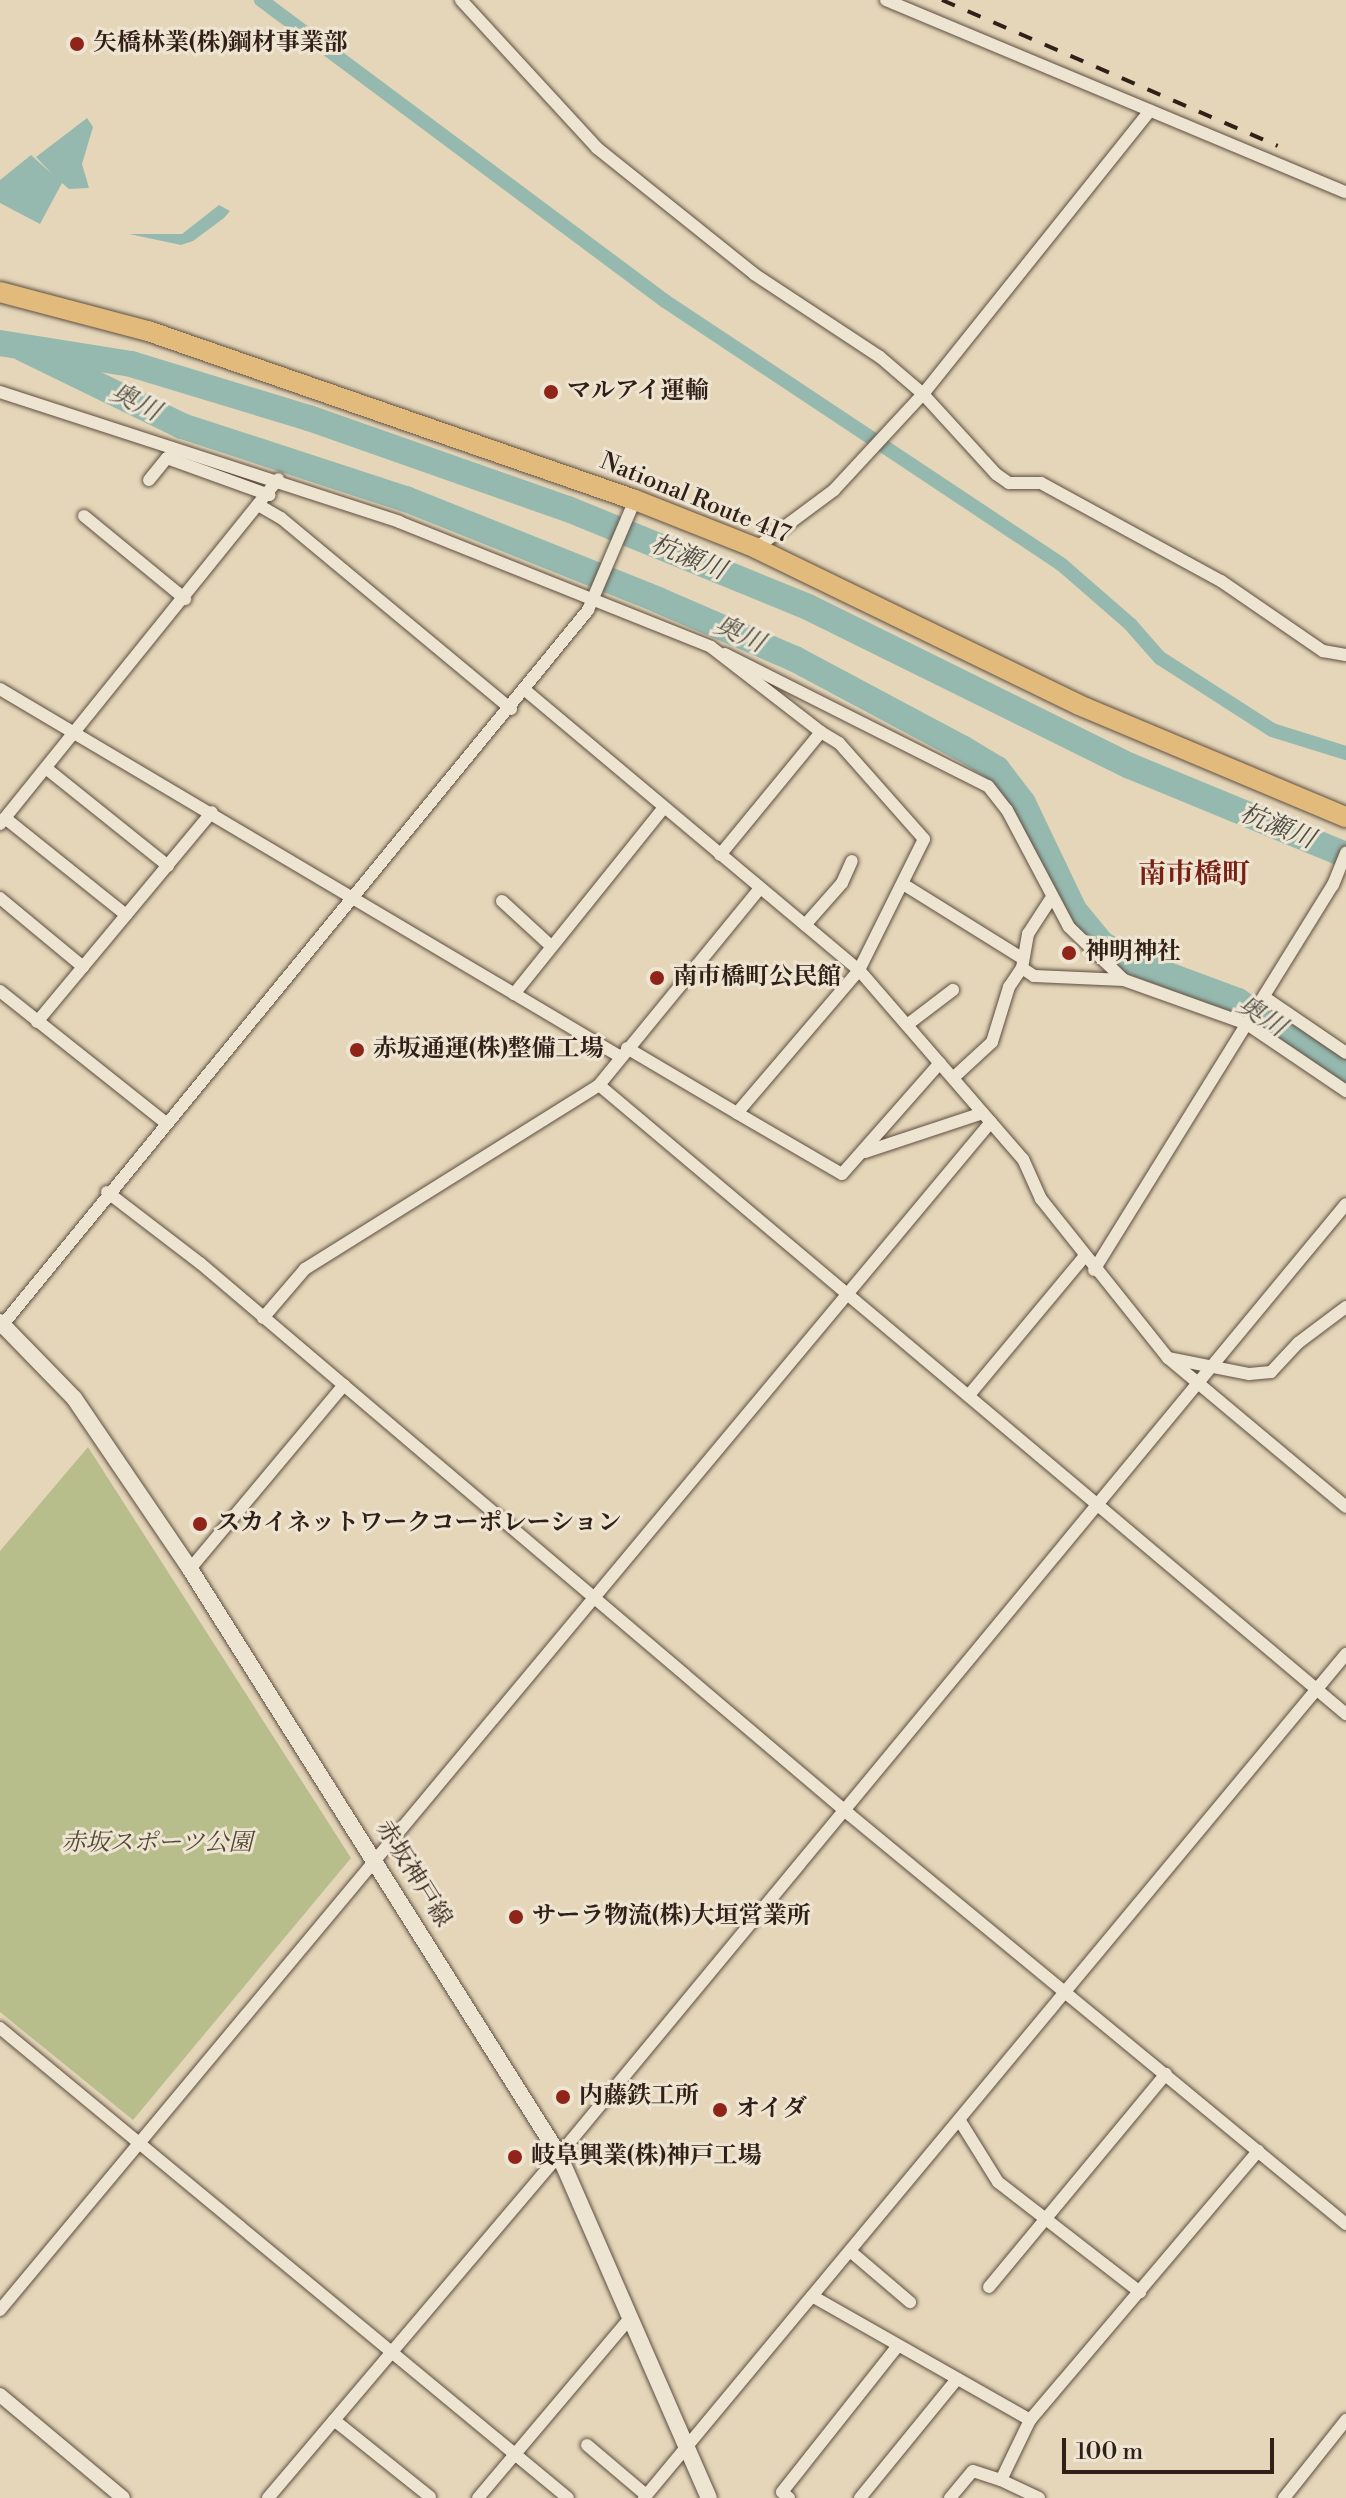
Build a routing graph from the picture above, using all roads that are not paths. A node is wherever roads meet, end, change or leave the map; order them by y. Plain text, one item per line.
1 (461, 0) edge
2 (886, 0) edge
3 (1150, 111) junction
4 (1346, 192) edge
5 (0, 292) edge
6 (0, 392) edge
7 (923, 394) junction
8 (278, 479) junction
9 (149, 480) dead end
10 (269, 495) junction
11 (260, 506) junction
12 (633, 507) junction
13 (84, 516) dead end
14 (756, 548) junction
15 (185, 599) junction
16 (594, 601) junction
17 (711, 647) junction
18 (1346, 655) edge
19 (0, 689) edge
20 (525, 690) junction
21 (511, 709) junction
22 (75, 732) junction
23 (821, 732) junction
24 (47, 769) junction
25 (663, 809) junction
26 (212, 812) junction
27 (1346, 817) edge
28 (2, 821) edge
29 (1346, 852) edge
30 (720, 855) junction
31 (852, 861) dead end
32 (168, 866) junction
33 (903, 884) junction
34 (1339, 884) edge
35 (760, 888) junction
36 (353, 897) junction
37 (0, 898) edge
38 (1050, 900) junction
39 (502, 901) dead end
40 (126, 915) junction
41 (805, 925) junction
42 (551, 946) junction
43 (1022, 963) junction
44 (83, 967) junction
45 (859, 970) junction
46 (1124, 980) junction
47 (953, 990) dead end
48 (0, 991) edge
49 (514, 994) junction
50 (1264, 997) junction
51 (37, 1022) junction
52 (1248, 1023) junction
53 (907, 1025) junction
54 (623, 1052) junction
55 (1346, 1053) edge
56 (940, 1063) junction
57 (953, 1078) junction
58 (599, 1085) junction
59 (1346, 1091) edge
60 (737, 1113) junction
61 (987, 1118) junction
62 (166, 1123) junction
63 (861, 1153) junction
64 (107, 1192) junction
65 (1346, 1204) edge
66 (1084, 1257) junction
67 (1094, 1270) junction
68 (845, 1293) junction
69 (1346, 1307) edge
70 (263, 1318) junction
71 (1, 1325) edge
72 (1168, 1358) junction
73 (1211, 1366) junction
74 (1198, 1384) junction
75 (344, 1385) junction
76 (969, 1395) junction
77 (1099, 1502) junction
78 (1346, 1507) edge
79 (190, 1569) junction
80 (593, 1596) junction
81 (1346, 1654) edge
82 (1317, 1688) junction
83 (1346, 1714) edge
84 (844, 1807) junction
85 (375, 1857) junction
86 (1064, 1990) junction
87 (0, 2028) edge
88 (1166, 2074) junction
89 (960, 2121) junction
90 (138, 2141) junction
91 (1258, 2151) junction
92 (559, 2155) junction
93 (1045, 2221) junction
94 (1346, 2224) edge
95 (850, 2251) junction
96 (989, 2287) dead end
97 (1140, 2292) junction
98 (812, 2296) junction
99 (910, 2302) dead end
100 (0, 2310) edge
101 (631, 2317) junction
102 (896, 2348) junction
103 (392, 2350) junction
104 (957, 2379) junction
105 (0, 2395) edge
106 (334, 2420) junction
107 (1030, 2420) junction
108 (1346, 2420) edge
109 (587, 2445) dead end
110 (686, 2446) junction
111 (515, 2453) junction
112 (1001, 2480) junction
113 (430, 2497) edge
114 (645, 2497) edge
115 (864, 2497) edge
116 (123, 2498) edge
117 (268, 2498) edge
118 (478, 2498) edge
119 (568, 2498) edge
120 (709, 2498) edge
121 (789, 2498) edge
122 (950, 2498) edge
123 (1039, 2498) edge
124 (1284, 2498) edge

1 - 7 street
2 - 3 street
3 - 4 street
3 - 7 street
5 - 12 highway, National Route 417
6 - 8 street
7 - 14 street
7 - 18 street
8 - 10 street
8 - 16 street
9 - 10 street
10 - 11 street
11 - 15 street
11 - 21 street
12 - 14 highway, National Route 417
12 - 16 street
13 - 15 street
14 - 27 highway, National Route 417
15 - 22 street
16 - 17 street
16 - 20 street
17 - 23 street
17 - 38 street
19 - 22 street
20 - 21 street
20 - 25 street
21 - 36 street
22 - 24 street
22 - 26 street
23 - 30 street
23 - 33 street
24 - 28 street
24 - 32 street
25 - 30 street
25 - 42 street
26 - 32 street
26 - 36 street
28 - 40 street
29 - 34 street
30 - 35 street
31 - 41 street
32 - 40 street
33 - 43 street
33 - 45 street
34 - 50 street
35 - 41 street
35 - 54 street
36 - 49 street
36 - 62 street
37 - 44 street
38 - 43 street
38 - 46 street
39 - 42 street
40 - 44 street
41 - 45 street
42 - 49 street
43 - 46 street
43 - 57 street
44 - 51 street
45 - 53 street
45 - 60 street
46 - 52 street
47 - 53 street
48 - 51 street
49 - 54 street
50 - 52 street
50 - 55 street
51 - 62 street
52 - 59 street
52 - 67 street
53 - 56 street
54 - 58 street
54 - 60 street
56 - 57 street
56 - 63 street
57 - 61 street
58 - 68 street
58 - 70 street
60 - 63 street
61 - 63 street
61 - 66 street
61 - 68 street
62 - 64 street
64 - 70 street
64 - 71 street
65 - 73 street
66 - 67 street
66 - 76 street
67 - 72 street
68 - 76 street
68 - 80 street
69 - 73 street
70 - 75 street
71 - 79 main road, 赤坂神戸線
72 - 73 street
72 - 74 street
73 - 74 street
74 - 77 street
74 - 78 street
75 - 79 street
75 - 80 street
76 - 77 street
77 - 82 street
77 - 84 street
79 - 85 main road, 赤坂神戸線
80 - 84 street
80 - 85 street
81 - 82 street
82 - 83 street
82 - 86 street
84 - 86 street
84 - 92 street
85 - 90 street
85 - 92 main road, 赤坂神戸線
86 - 88 street
86 - 89 street
87 - 90 street
88 - 91 street
88 - 93 street
89 - 93 street
89 - 95 street
90 - 100 street
90 - 103 street
91 - 94 street
91 - 97 street
92 - 101 main road, 赤坂神戸線
92 - 103 street
93 - 96 street
93 - 97 street
95 - 98 street
95 - 99 street
97 - 107 street
98 - 102 street
98 - 110 street
101 - 110 main road, 赤坂神戸線
101 - 111 street
102 - 104 street
102 - 121 street
103 - 106 street
103 - 111 street
104 - 107 street
104 - 115 street
105 - 116 street
106 - 113 street
106 - 117 street
107 - 112 street
108 - 124 street
109 - 114 street
110 - 114 street
110 - 120 main road, 赤坂神戸線
111 - 118 street
111 - 119 street
112 - 122 street
112 - 123 street

